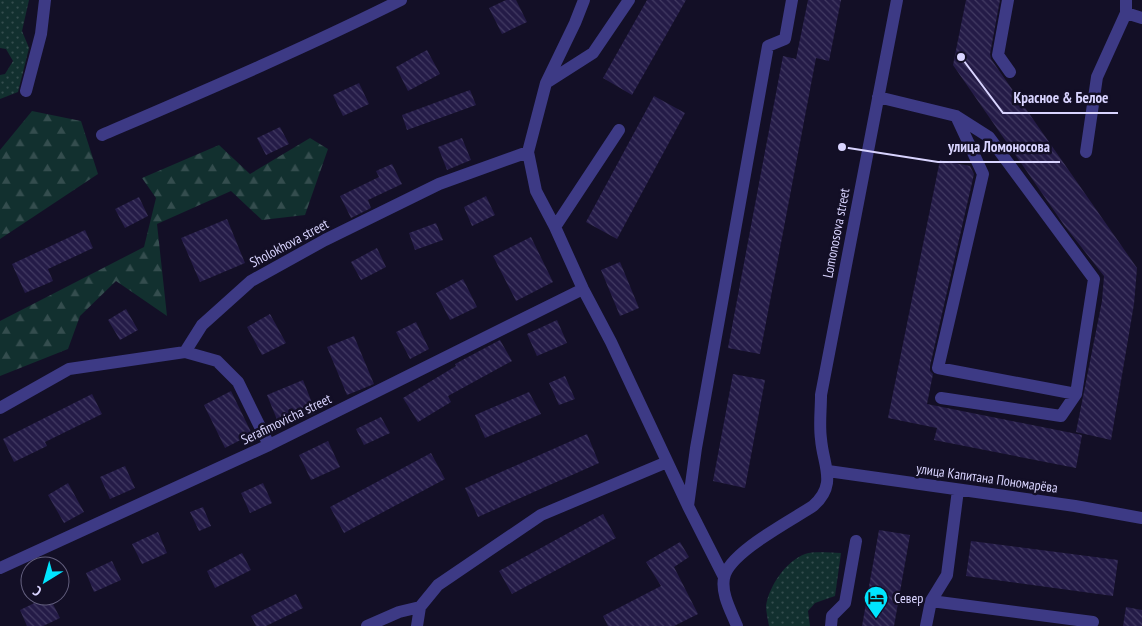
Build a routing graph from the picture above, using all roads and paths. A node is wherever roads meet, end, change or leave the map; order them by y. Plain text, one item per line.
1 (44, 0) edge
2 (401, 0) edge
3 (584, 0) edge
4 (629, 0) edge
5 (792, 0) edge
6 (897, 0) edge
7 (1008, 0) edge
8 (1126, 6) edge
9 (1142, 18) edge
10 (1010, 72) dead end
11 (546, 83) junction
12 (26, 91) dead end
13 (878, 97) junction
14 (956, 116) junction
15 (619, 130) dead end
16 (102, 135) dead end
17 (528, 152) junction
18 (1086, 152) dead end
19 (555, 227) junction
20 (583, 289) junction
21 (185, 352) junction
22 (1076, 394) junction
23 (941, 398) dead end
24 (0, 408) edge
25 (269, 444) junction
26 (667, 462) junction
27 (828, 472) junction
28 (958, 490) junction
29 (688, 506) junction
30 (1142, 518) edge
31 (856, 541) dead end
32 (716, 560) junction
33 (731, 563) junction
34 (0, 568) edge
35 (724, 577) junction
36 (931, 601) junction
37 (420, 607) junction
38 (1093, 622) dead end
39 (368, 626) edge
40 (417, 626) edge
41 (737, 626) edge
42 (830, 626) edge
43 (926, 626) edge

1 - 12 street
2 - 16 street
3 - 11 street
4 - 11 street
5 - 29 street
6 - 13 street, Lomonosova street
7 - 10 street
8 - 9 street
8 - 18 street
11 - 17 street
13 - 14 street
13 - 27 street, Lomonosova street
14 - 22 street
14 - 22 street
15 - 19 street
17 - 19 street
17 - 21 street, Sholokhova street
19 - 20 street
20 - 25 street, Serafimovicha street
20 - 26 street
21 - 24 street
21 - 25 street
22 - 23 street
25 - 34 street, Serafimovicha street
26 - 29 street
26 - 37 street
27 - 28 street, улица Капитана Пономарёва
27 - 33 street
28 - 30 street, улица Капитана Пономарёва
28 - 36 street
29 - 32 street
31 - 42 street
32 - 33 street
32 - 35 street
33 - 35 street
35 - 41 street
36 - 38 street
36 - 43 street
37 - 39 street
37 - 40 street

